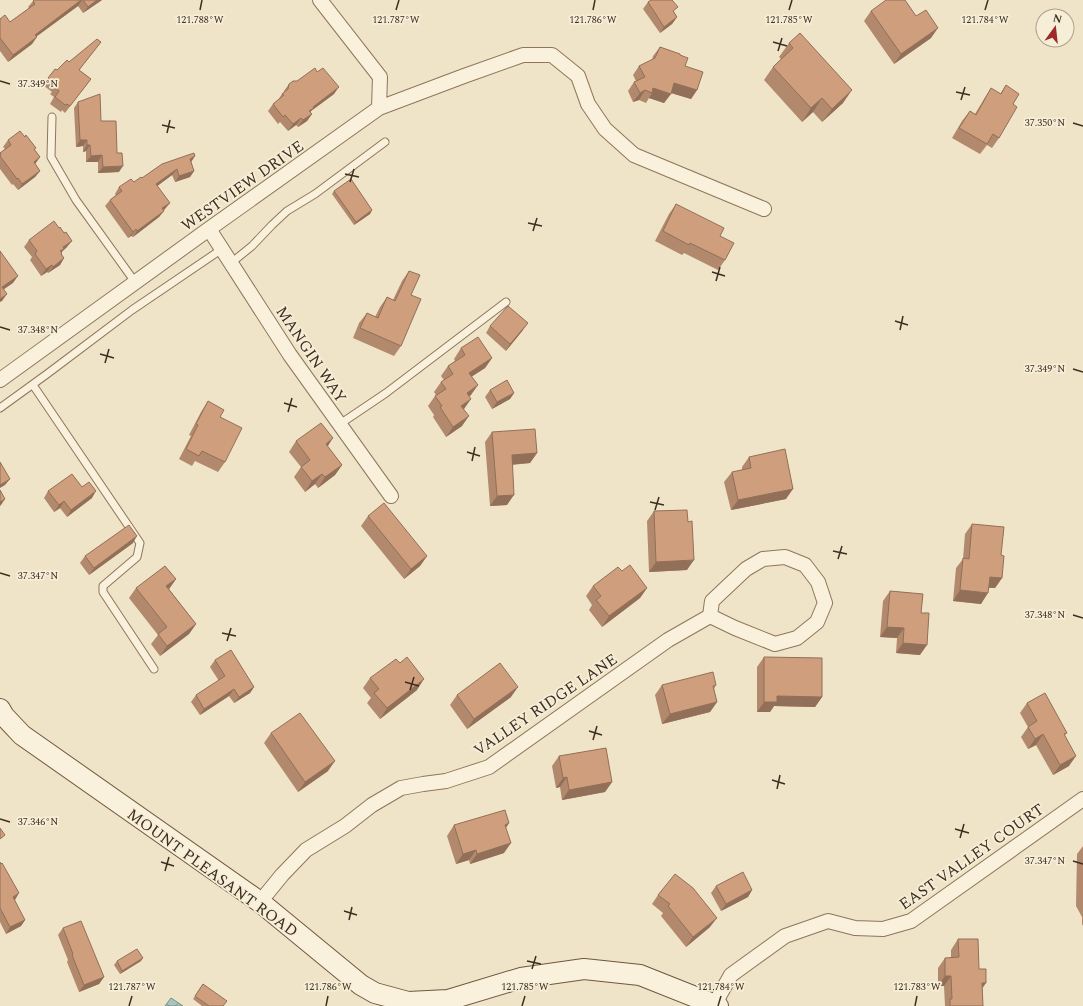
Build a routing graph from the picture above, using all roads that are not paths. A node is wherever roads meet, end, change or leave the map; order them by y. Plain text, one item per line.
1 (320, 0) edge
2 (379, 108) junction
3 (52, 117) dead end
4 (385, 142) dead end
5 (764, 209) dead end
6 (209, 229) junction
7 (222, 249) junction
8 (231, 263) junction
9 (135, 282) junction
10 (506, 302) dead end
11 (0, 380) edge
12 (33, 385) junction
13 (0, 408) edge
14 (340, 424) junction
15 (391, 496) dead end
16 (710, 616) junction
17 (154, 669) dead end
18 (0, 709) edge
19 (1083, 799) edge
20 (260, 902) junction
21 (716, 1005) edge

1 - 2 street
2 - 5 street, WESTVIEW DRIVE
2 - 6 street, WESTVIEW DRIVE
3 - 9 lane
4 - 8 lane
6 - 7 street, MANGIN WAY
6 - 9 street, WESTVIEW DRIVE
7 - 8 street, MANGIN WAY
7 - 12 lane
8 - 14 street, MANGIN WAY
9 - 11 street, WESTVIEW DRIVE
10 - 14 lane
12 - 13 lane
12 - 17 lane
14 - 15 street, MANGIN WAY
16 - 16 street
16 - 20 street, VALLEY RIDGE LANE
18 - 20 street, MOUNT PLEASANT ROAD
19 - 21 street, EAST VALLEY COURT
20 - 21 street, MOUNT PLEASANT ROAD

